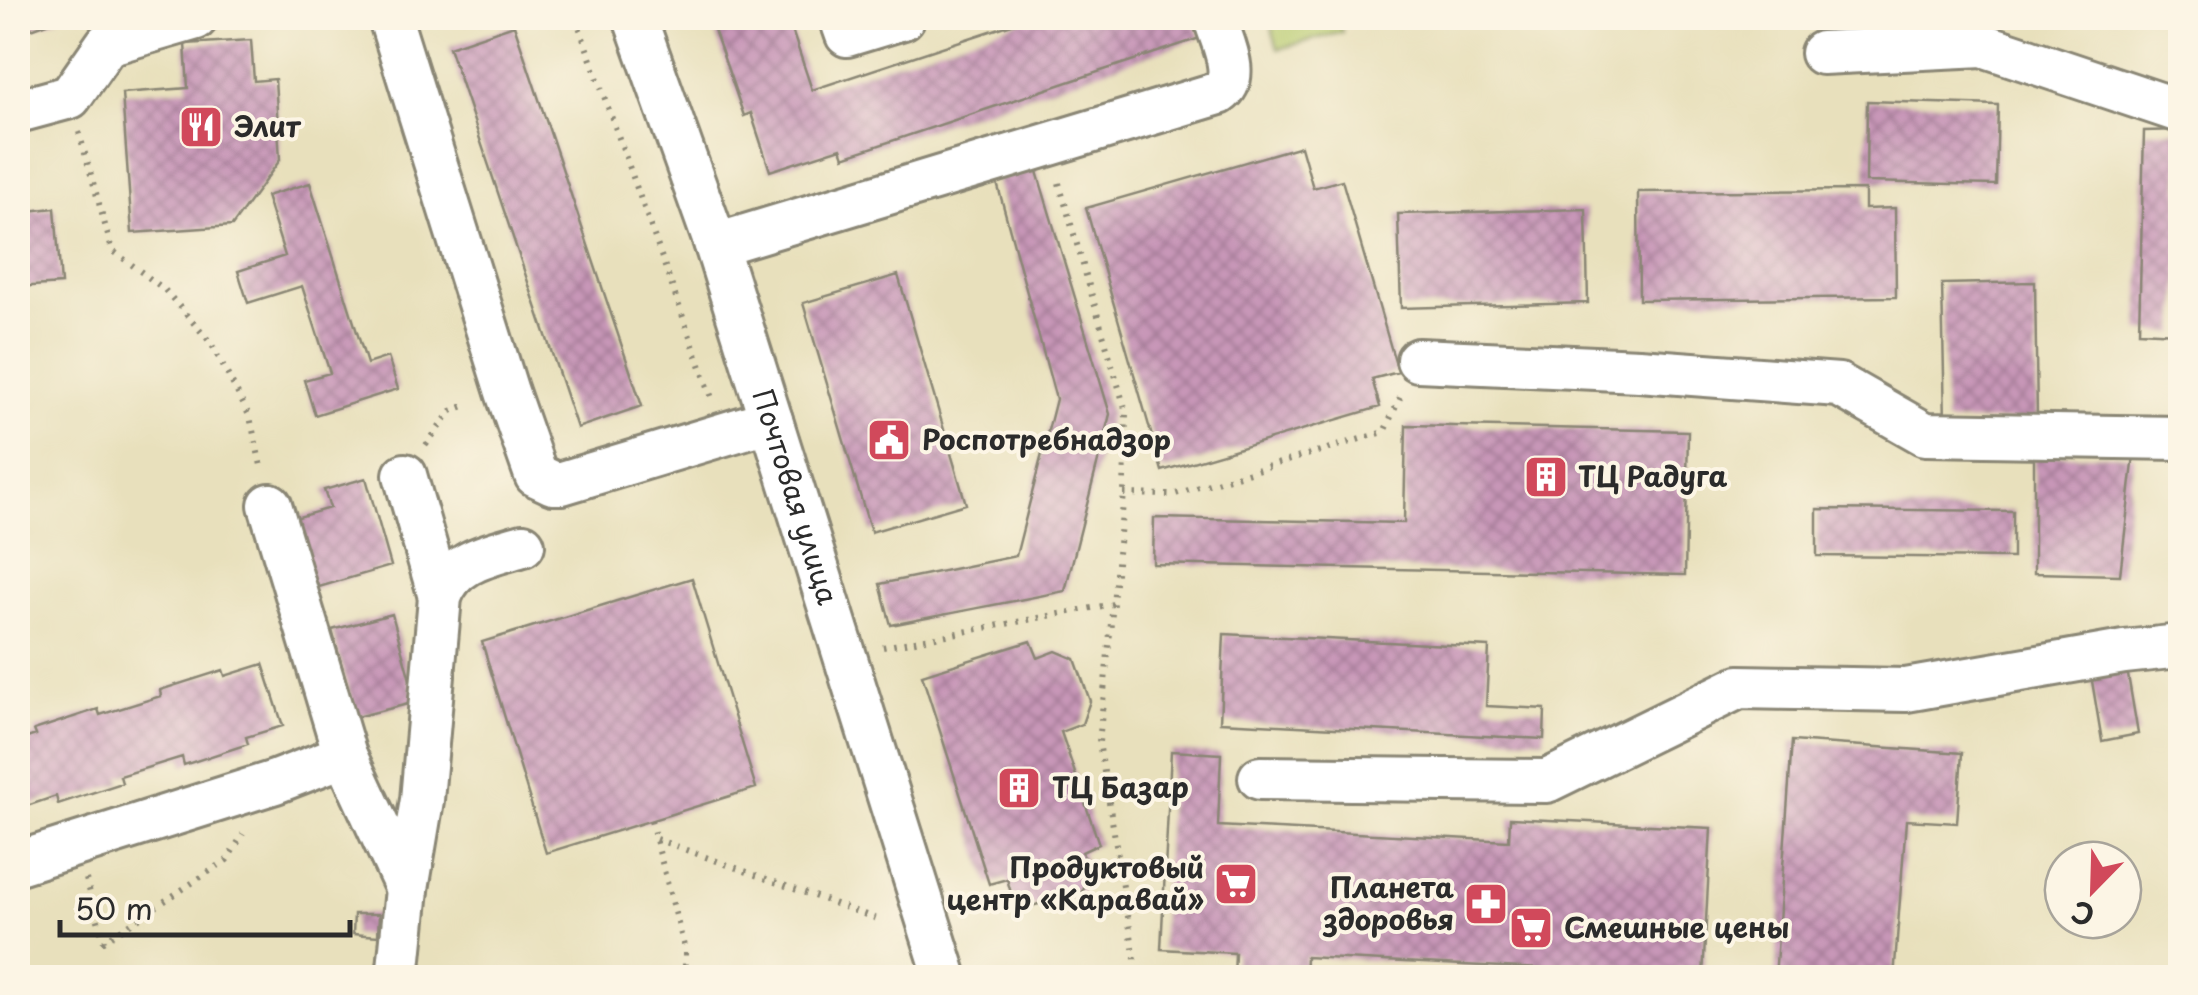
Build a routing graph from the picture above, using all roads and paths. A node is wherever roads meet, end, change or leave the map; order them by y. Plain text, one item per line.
1 (196, 18) edge
2 (390, 18) edge
3 (576, 18) edge
4 (636, 18) edge
5 (841, 18) edge
6 (904, 18) edge
7 (1215, 18) edge
8 (1822, 53) dead end
9 (70, 97) junction
10 (18, 110) edge
11 (2180, 111) edge
12 (1048, 144) junction
13 (716, 245) junction
14 (1418, 360) joint
15 (771, 420) junction
16 (725, 434) junction
17 (2180, 438) edge
18 (405, 475) dead end
19 (1124, 494) junction
20 (270, 505) joint
21 (523, 545) dead end
22 (440, 597) junction
23 (1113, 604) junction
24 (2180, 646) edge
25 (882, 647) dead end
26 (344, 756) junction
27 (1260, 778) dead end
28 (275, 782) junction
29 (651, 821) dead end
30 (656, 839) junction
31 (75, 844) junction
32 (18, 863) edge
33 (408, 889) junction
34 (880, 920) dead end
35 (398, 978) edge
36 (685, 978) edge
37 (946, 978) edge
38 (1135, 978) edge

1 - 9 street
2 - 16 street
3 - 16 path
4 - 13 street, Почтовая улица
5 - 6 street
7 - 12 street
8 - 11 street
9 - 10 street
9 - 20 path
12 - 13 street
12 - 19 path
13 - 15 street, Почтовая улица
14 - 17 street
14 - 19 path
15 - 16 street
15 - 37 street, Почтовая улица
18 - 22 street
19 - 23 path
20 - 26 street
21 - 22 street
22 - 33 street
23 - 25 path
23 - 38 path
24 - 27 street
26 - 28 street
26 - 33 street
28 - 31 street
28 - 31 path
29 - 30 path
30 - 34 path
30 - 36 path
31 - 32 street
33 - 35 street

